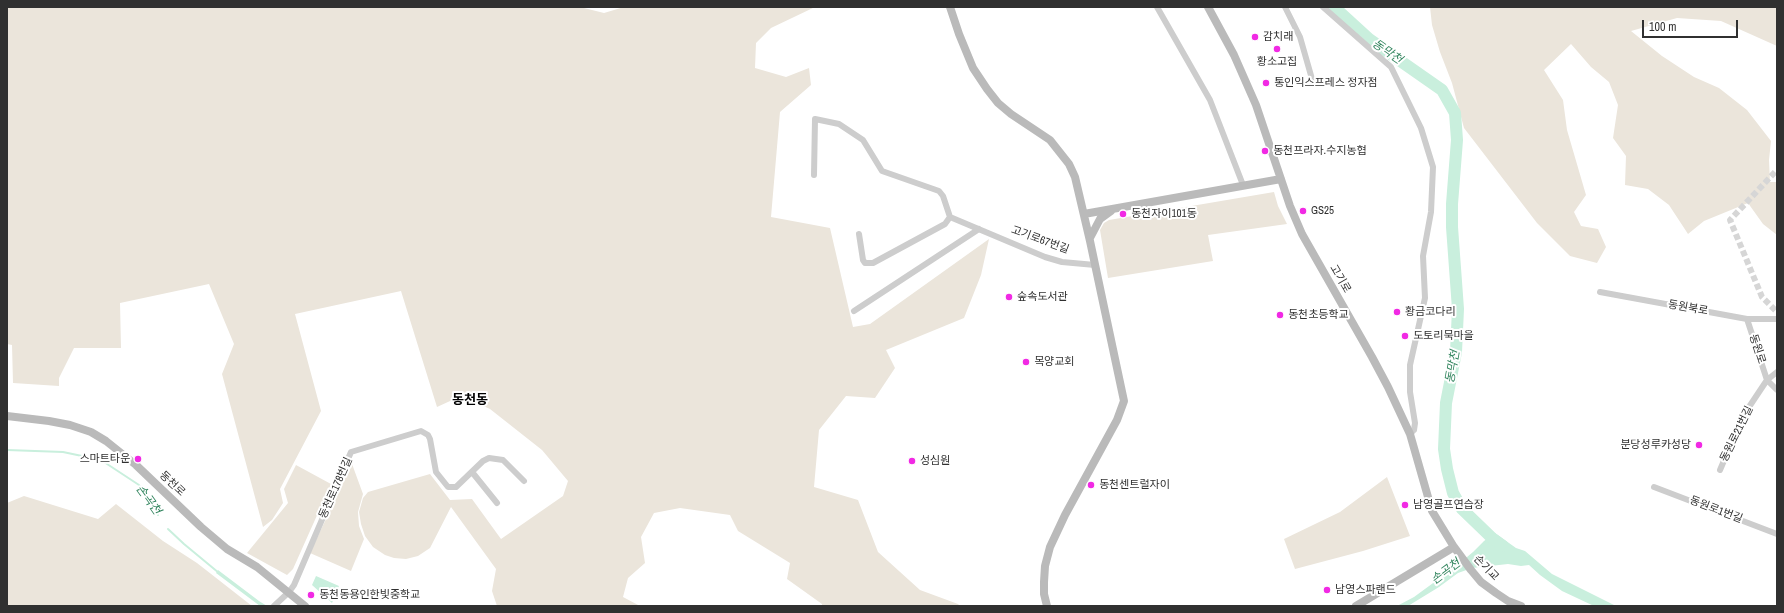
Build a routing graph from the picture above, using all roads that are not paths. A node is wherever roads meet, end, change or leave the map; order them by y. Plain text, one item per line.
1 (950, 7) edge
2 (1157, 7) edge
3 (1208, 7) edge
4 (1285, 7) edge
5 (1323, 7) edge
6 (1312, 79) dead end
7 (814, 175) dead end
8 (1282, 179) junction
9 (1243, 185) junction
10 (1114, 209) junction
11 (1084, 214) junction
12 (950, 217) junction
13 (979, 229) junction
14 (859, 234) dead end
15 (1090, 238) junction
16 (1095, 265) junction
17 (1600, 292) dead end
18 (854, 311) dead end
19 (1747, 318) junction
20 (1777, 319) edge
21 (1777, 372) edge
22 (1767, 380) junction
23 (1777, 390) edge
24 (7, 416) edge
25 (1410, 434) junction
26 (1720, 470) dead end
27 (472, 472) junction
28 (524, 481) dead end
29 (1654, 487) dead end
30 (497, 503) dead end
31 (1777, 534) edge
32 (1454, 547) junction
33 (1462, 558) joint
34 (289, 592) junction
35 (275, 604) edge
36 (1508, 604) edge
37 (305, 606) edge
38 (1047, 606) edge
39 (1356, 606) edge
40 (1521, 606) edge

1 - 11 street
2 - 9 street
3 - 8 street, 고기로
4 - 6 street
5 - 25 street
7 - 12 street
8 - 9 street
8 - 25 street, 고기로
9 - 10 street
10 - 11 street
10 - 15 street
11 - 15 street
12 - 13 street, 고기로67번길
12 - 14 street
13 - 16 street, 고기로67번길
13 - 18 street
15 - 16 street
16 - 38 street
17 - 19 street, 동원북로
19 - 20 street, 동원북로
19 - 22 street, 동원로
21 - 22 street, 동원로
22 - 23 street, 동원로
22 - 26 street, 동원로21번길
24 - 34 street, 동천로
25 - 32 street, 고기로
27 - 28 street, 동천로178번길
27 - 30 street
27 - 34 street, 동천로178번길
29 - 31 street, 동원로1번길
32 - 33 street, 고기로
32 - 39 street
33 - 36 street, 손기교
34 - 35 street, 동천로178번길
34 - 37 street, 동천로
36 - 40 street

